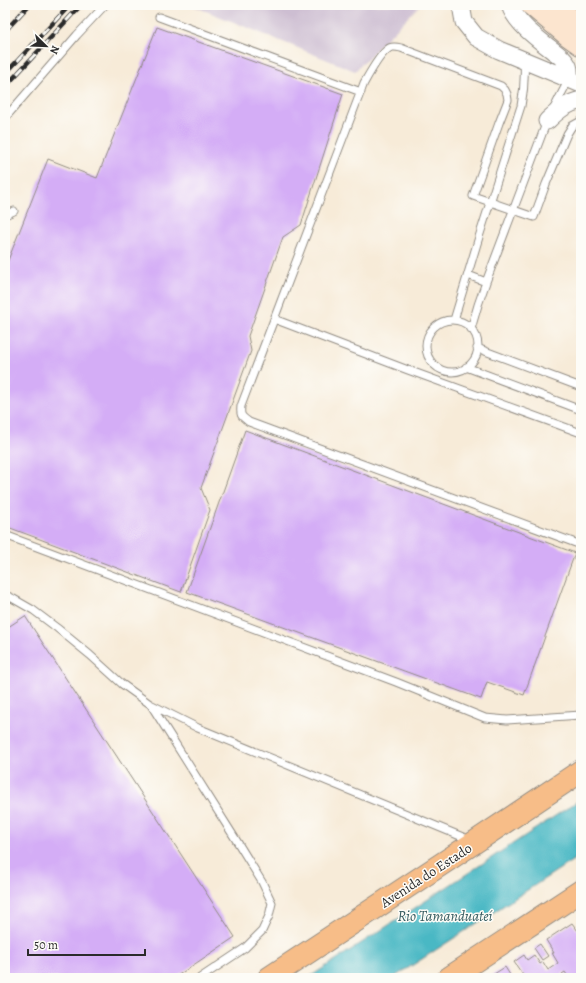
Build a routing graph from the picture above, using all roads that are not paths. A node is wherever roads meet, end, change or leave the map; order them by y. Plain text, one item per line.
1 (105, 5) edge
2 (461, 5) edge
3 (510, 5) edge
4 (530, 5) edge
5 (554, 5) edge
6 (159, 18) dead end
7 (581, 25) edge
8 (581, 46) edge
9 (524, 60) junction
10 (575, 82) edge
11 (361, 92) junction
12 (581, 100) edge
13 (5, 118) edge
14 (581, 121) edge
15 (547, 122) junction
16 (490, 202) junction
17 (513, 210) junction
18 (14, 211) dead end
19 (5, 215) edge
20 (468, 275) junction
21 (486, 282) junction
22 (274, 319) junction
23 (454, 320) junction
24 (471, 329) junction
25 (477, 348) junction
26 (466, 367) junction
27 (441, 370) junction
28 (437, 380) junction
29 (581, 387) edge
30 (581, 410) edge
31 (581, 433) edge
32 (5, 535) edge
33 (581, 544) edge
34 (5, 595) edge
35 (150, 704) junction
36 (581, 715) edge
37 (581, 771) edge
38 (475, 842) junction
39 (581, 891) edge
40 (200, 978) edge
41 (270, 978) edge
42 (449, 978) edge

1 - 13 lane
2 - 9 street
3 - 10 street
4 - 8 main road
5 - 7 main road
6 - 11 lane
9 - 10 street
9 - 16 lane
10 - 15 lane
11 - 16 lane
11 - 22 lane
12 - 15 street
14 - 17 lane
15 - 17 lane
16 - 17 lane
16 - 20 lane
17 - 21 lane
18 - 19 lane
20 - 21 lane
20 - 23 lane
21 - 24 lane
22 - 28 lane
22 - 33 lane
23 - 24 lane
23 - 27 lane
24 - 25 lane
25 - 26 lane
25 - 29 lane
26 - 27 lane
26 - 30 lane
27 - 28 lane
28 - 31 lane
32 - 36 lane
34 - 35 lane
35 - 38 lane
35 - 40 lane
37 - 38 highway, Avenida do Estado
38 - 41 highway, Avenida do Estado
39 - 42 highway

